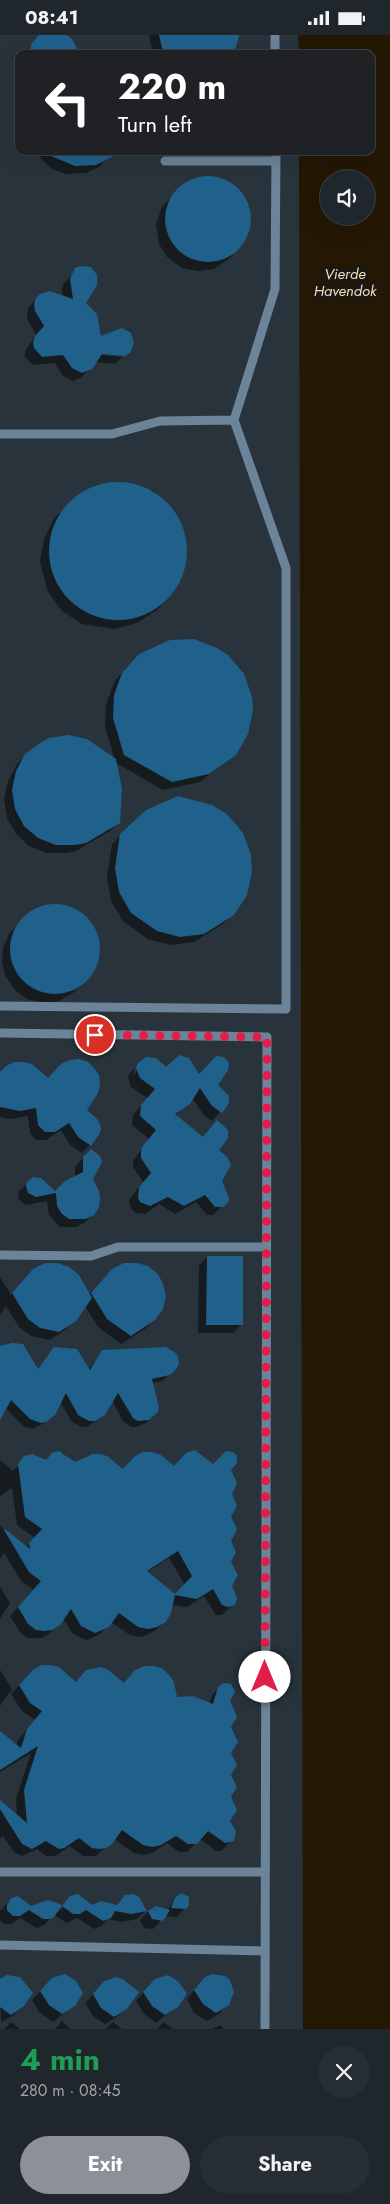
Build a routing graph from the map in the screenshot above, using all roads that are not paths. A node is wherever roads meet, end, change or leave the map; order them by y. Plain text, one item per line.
1 (275, 35) edge
2 (275, 50) edge
3 (276, 155) edge
4 (165, 161) dead end
5 (276, 161) junction
6 (234, 420) junction
7 (0, 434) edge
8 (0, 1006) edge
9 (0, 1033) edge
10 (266, 1247) junction
11 (0, 1255) edge
12 (0, 1872) edge
13 (265, 1872) junction
14 (0, 1945) edge
15 (265, 1951) junction
16 (265, 2029) edge

1 - 2 lane
3 - 5 lane
4 - 5 lane
5 - 6 lane
6 - 7 lane
6 - 8 lane
9 - 10 lane
10 - 11 lane
10 - 13 lane
12 - 13 lane
13 - 15 lane
14 - 15 lane
15 - 16 lane

